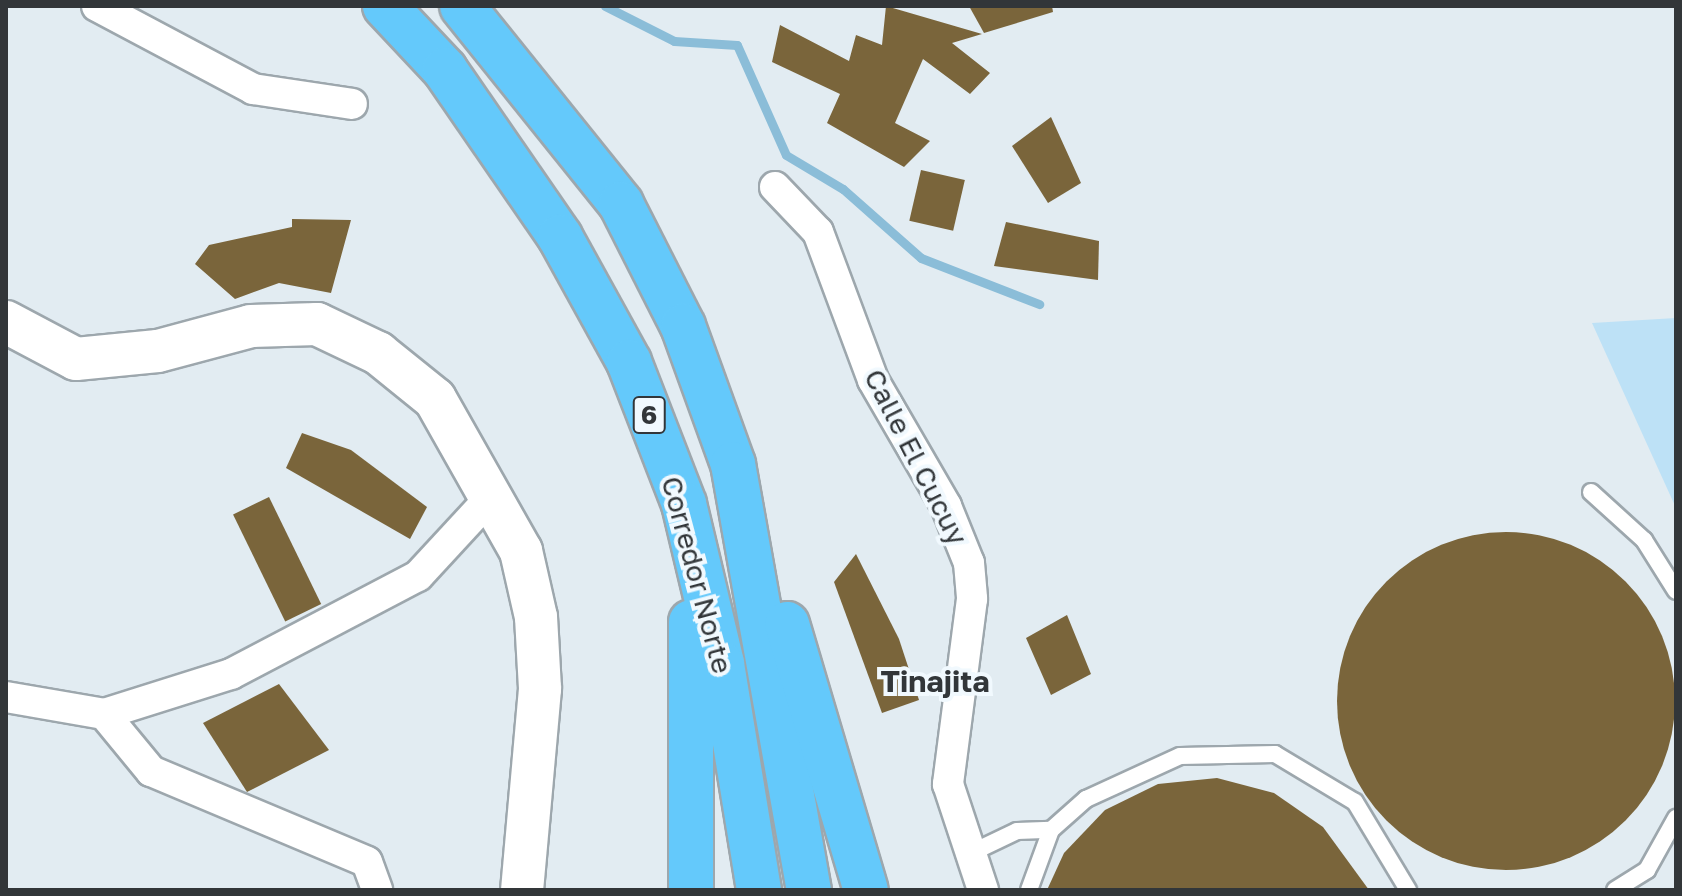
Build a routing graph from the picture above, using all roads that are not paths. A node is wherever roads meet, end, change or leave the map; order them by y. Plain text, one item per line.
1 (97, 6) edge
2 (385, 6) edge
3 (462, 6) edge
4 (352, 104) dead end
5 (775, 187) dead end
6 (6, 322) edge
7 (733, 464) junction
8 (1591, 492) dead end
9 (491, 497) junction
10 (684, 504) junction
11 (1676, 591) edge
12 (6, 697) edge
13 (104, 714) junction
14 (1676, 818) edge
15 (1051, 830) junction
16 (971, 853) junction
17 (377, 890) edge
18 (522, 890) edge
19 (691, 890) edge
20 (759, 890) edge
21 (809, 890) edge
22 (866, 890) edge
23 (983, 890) edge
24 (1029, 890) edge
25 (1408, 890) edge
26 (1615, 890) edge

1 - 4 street
2 - 10 highway, Corredor Norte / 6
3 - 7 highway, Corredor Norte / 6
5 - 16 street, Calle El Cucuy
6 - 9 main road
7 - 21 highway, Corredor Norte / 6
7 - 22 highway
8 - 11 lane
9 - 13 street
9 - 18 main road
10 - 19 highway
10 - 20 highway, Corredor Norte / 6
12 - 13 street
13 - 17 street
14 - 26 lane
15 - 16 lane
15 - 24 lane
15 - 25 lane
16 - 23 street, Calle El Cucuy

